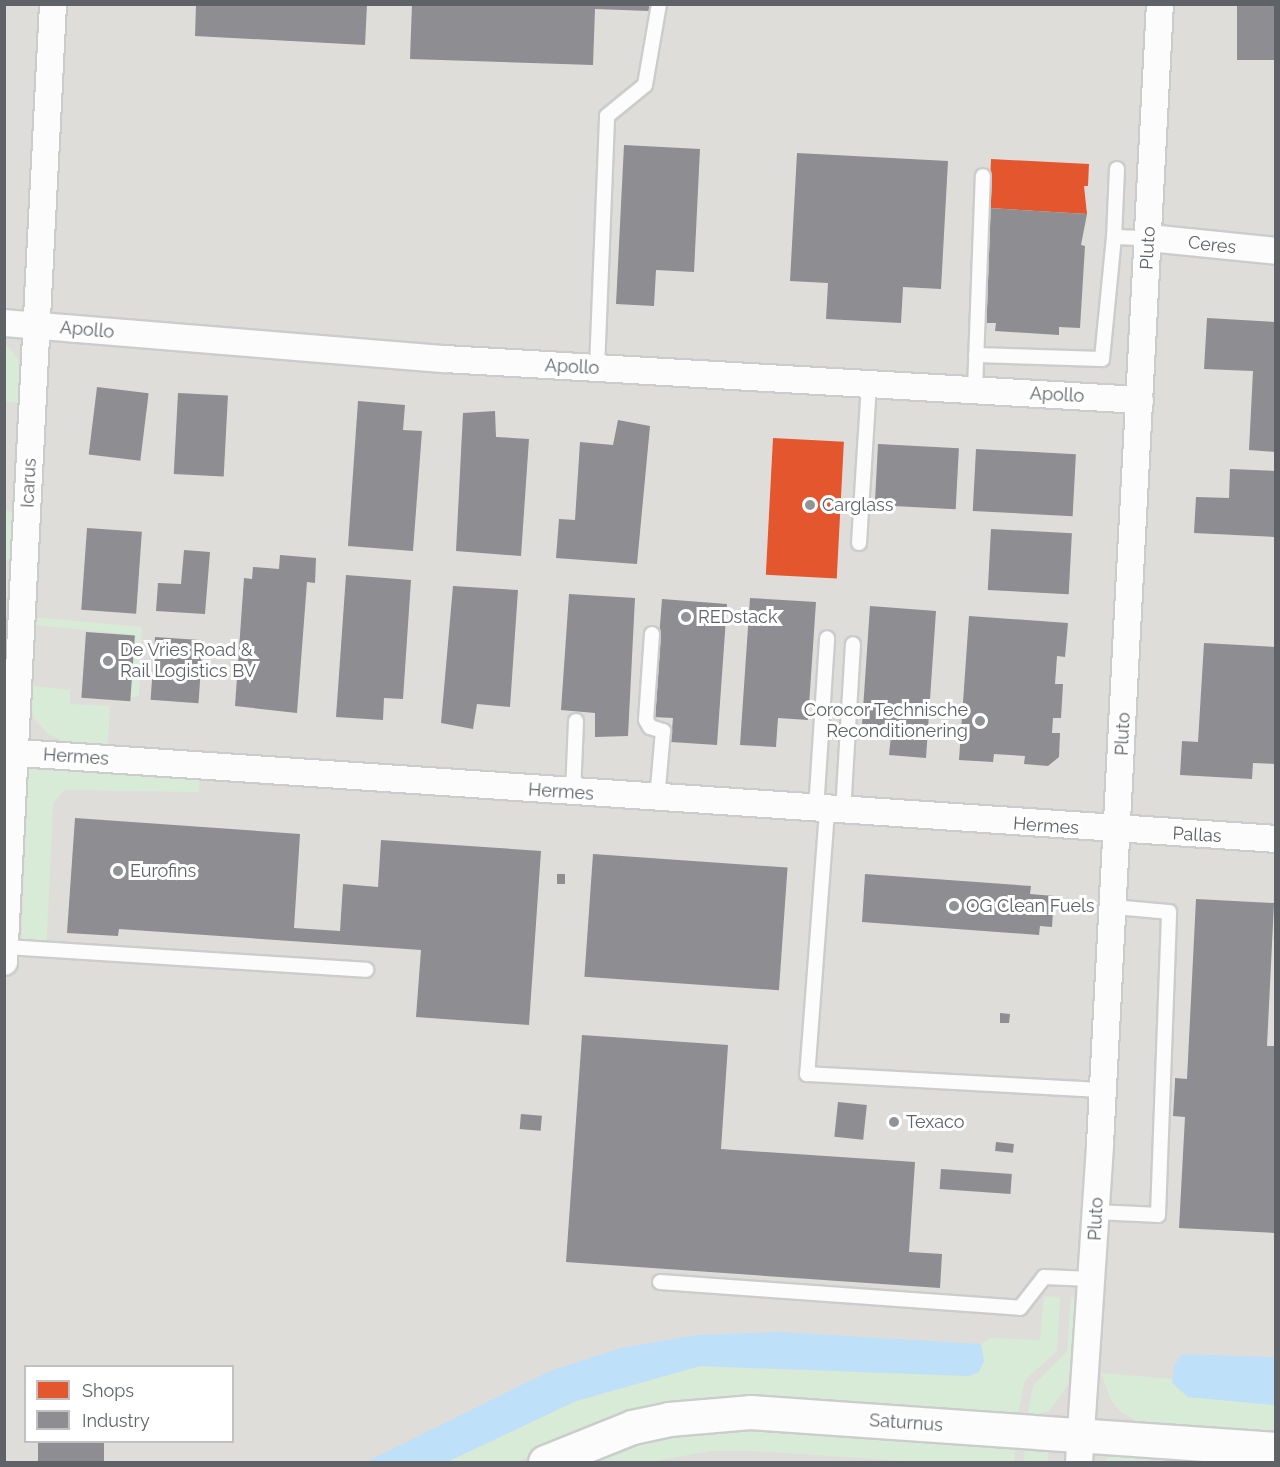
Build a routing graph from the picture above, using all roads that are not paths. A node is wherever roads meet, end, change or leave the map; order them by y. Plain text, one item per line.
1 (53, 4) edge
2 (659, 4) edge
3 (1160, 4) edge
4 (1117, 169) dead end
5 (983, 176) dead end
6 (1114, 237) junction
7 (1149, 238) junction
8 (1275, 251) edge
9 (4, 324) edge
10 (37, 326) junction
11 (976, 355) junction
12 (597, 368) junction
13 (868, 384) junction
14 (975, 390) junction
15 (1140, 400) junction
16 (860, 543) dead end
17 (652, 634) dead end
18 (827, 638) dead end
19 (853, 644) dead end
20 (576, 721) dead end
21 (10, 752) edge
22 (573, 793) junction
23 (657, 799) junction
24 (829, 811) junction
25 (1118, 831) junction
26 (1275, 839) edge
27 (1114, 907) junction
28 (5, 947) edge
29 (4, 962) edge
30 (366, 970) dead end
31 (1103, 1090) junction
32 (1097, 1212) junction
33 (1092, 1279) junction
34 (660, 1282) dead end
35 (1080, 1449) edge
36 (1275, 1449) edge
37 (545, 1462) edge

1 - 10 street, Icarus
2 - 12 lane
3 - 7 street, Pluto
4 - 6 lane
5 - 11 lane
6 - 7 lane
6 - 11 lane
7 - 8 street, Ceres
7 - 15 street, Pluto
9 - 10 street, Apollo
10 - 12 street, Apollo
10 - 21 street, Icarus
11 - 14 lane
12 - 13 street, Apollo
13 - 14 street, Apollo
13 - 16 lane
14 - 15 street, Apollo
15 - 25 street, Pluto
17 - 23 lane
18 - 24 lane
19 - 24 lane
20 - 22 lane
21 - 22 street, Hermes
21 - 28 street, Icarus
22 - 23 street, Hermes
23 - 24 street, Hermes
24 - 25 street, Hermes
24 - 31 lane
25 - 26 street, Pallas
25 - 27 street, Pluto
27 - 31 street, Pluto
27 - 32 lane
28 - 29 street, Icarus
28 - 30 lane
31 - 32 street, Pluto
32 - 33 street, Pluto
33 - 34 lane
33 - 35 street, Pluto
35 - 36 main road, Saturnus
35 - 37 main road, Saturnus

